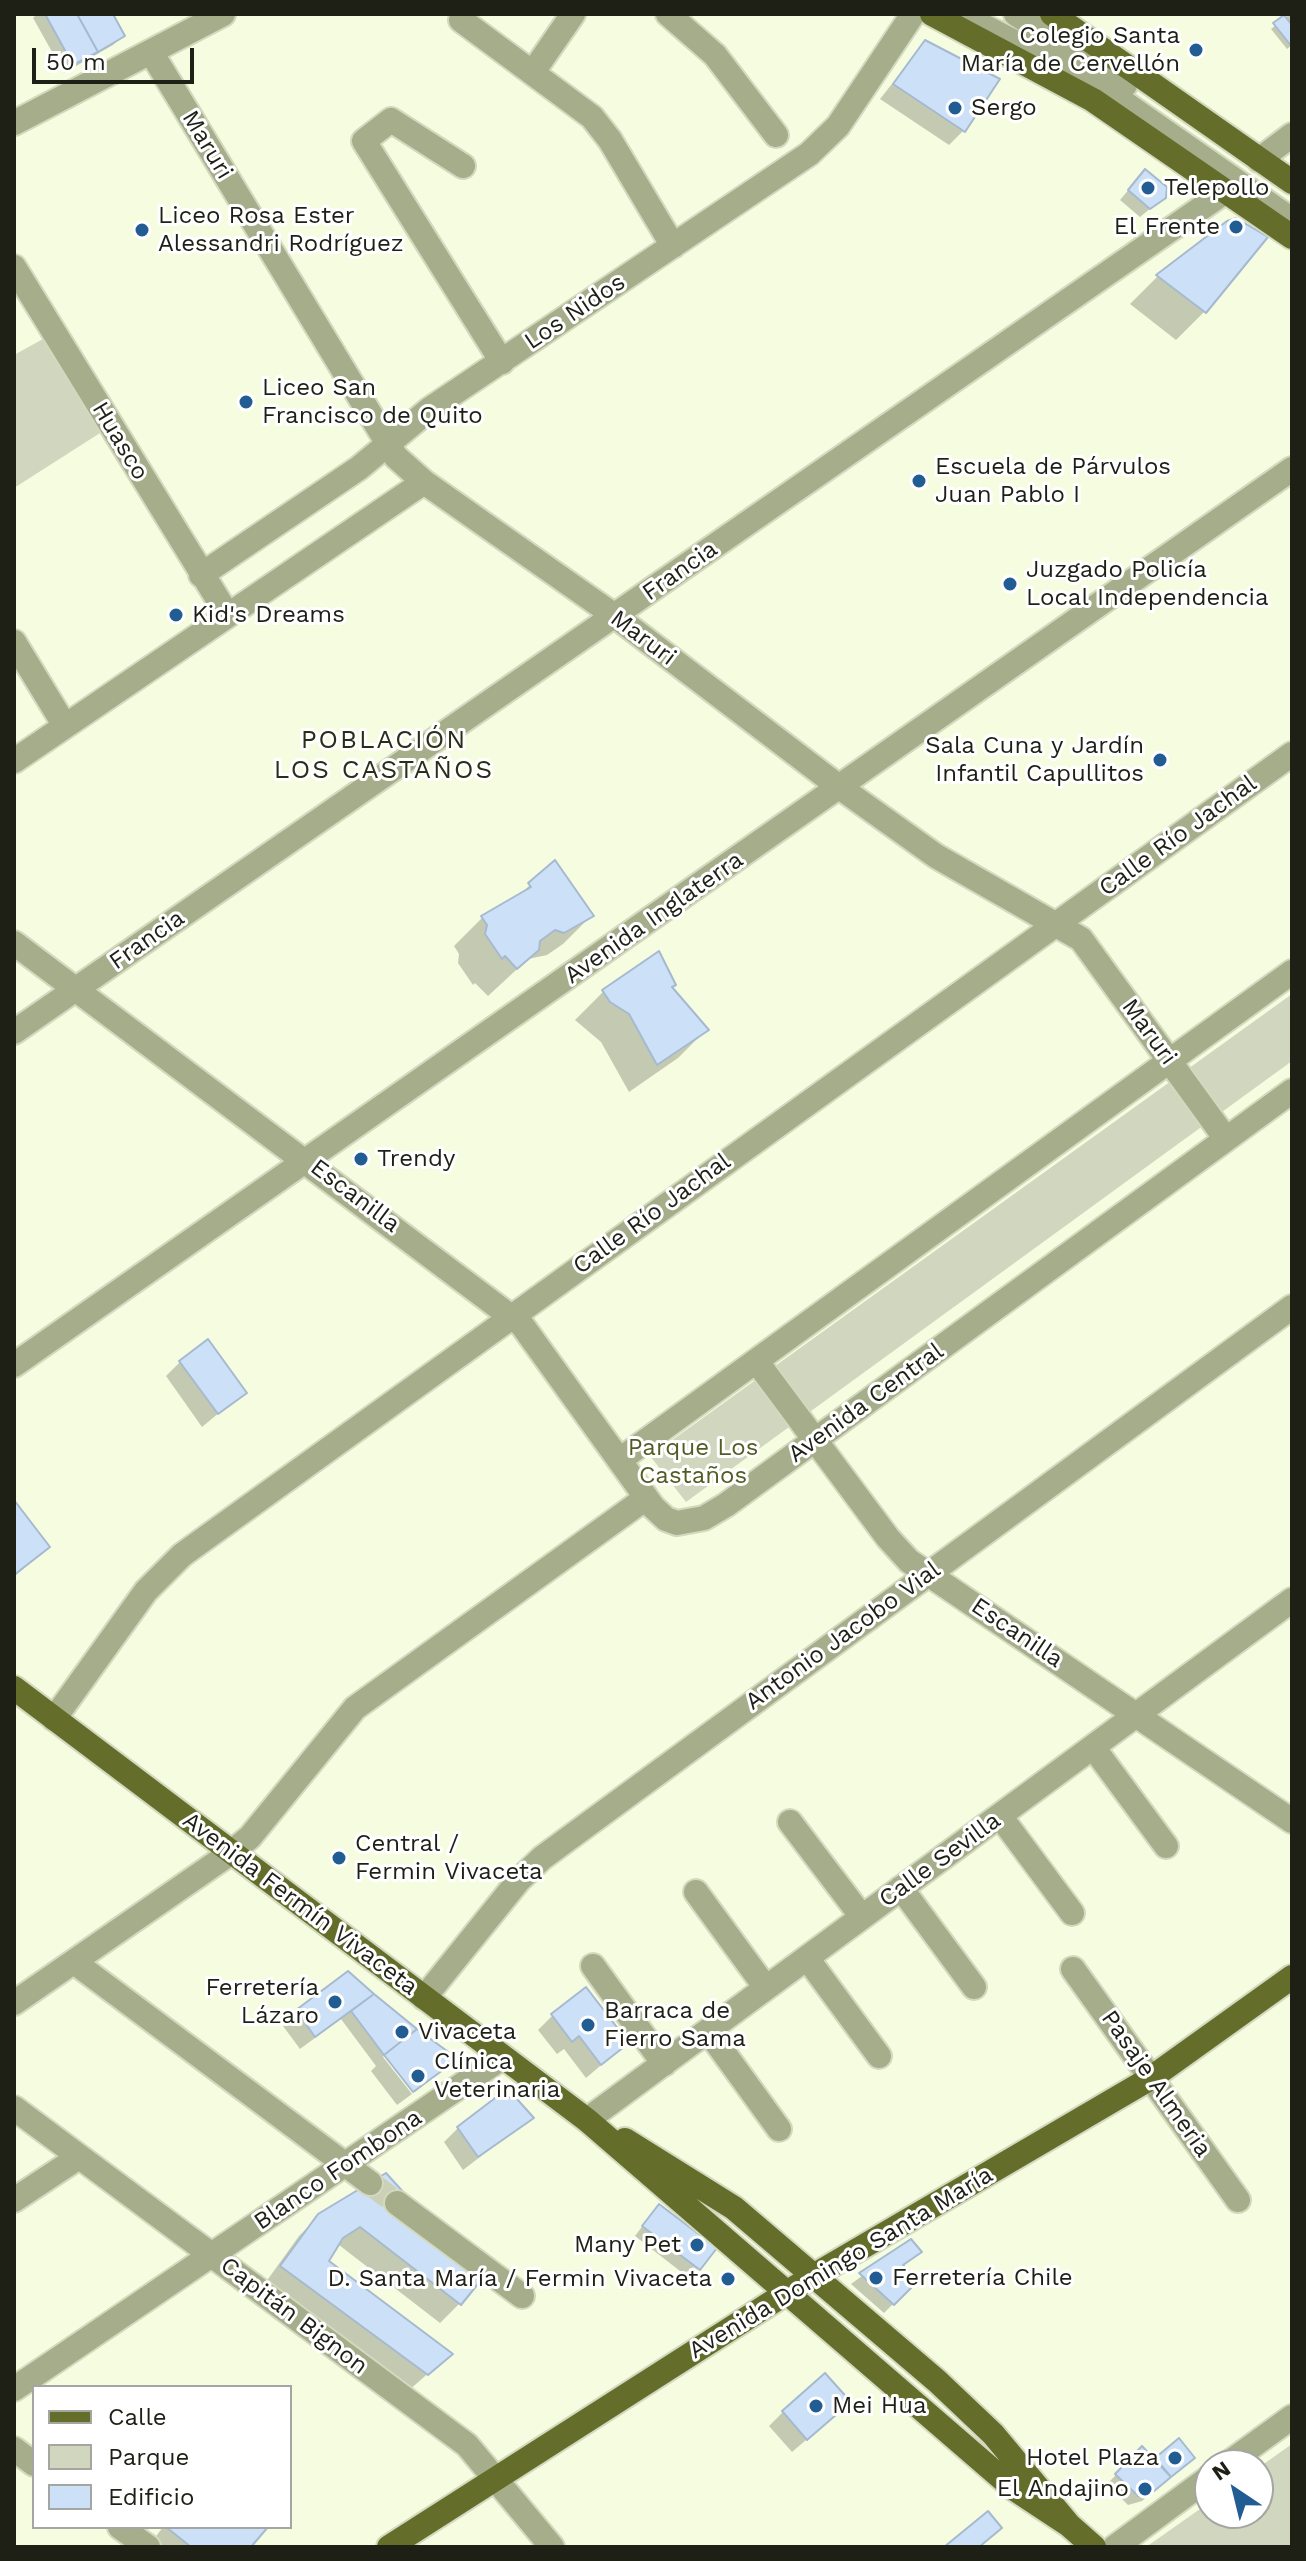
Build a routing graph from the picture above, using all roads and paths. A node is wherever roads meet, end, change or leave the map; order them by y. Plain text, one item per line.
1 (223, 14) edge
2 (573, 14) edge
3 (668, 14) edge
4 (913, 14) edge
5 (932, 14) edge
6 (960, 14) edge
7 (1016, 14) edge
8 (1033, 14) edge
9 (1052, 14) edge
10 (461, 20) dead end
11 (1075, 50) junction
12 (151, 52) junction
13 (533, 72) junction
14 (14, 123) edge
15 (776, 135) dead end
16 (1292, 135) edge
17 (1259, 160) junction
18 (463, 166) dead end
19 (1292, 182) edge
20 (1226, 191) junction
21 (1292, 200) edge
22 (1292, 220) edge
23 (1292, 237) edge
24 (673, 246) junction
25 (14, 267) edge
26 (502, 362) junction
27 (386, 444) junction
28 (1292, 469) edge
29 (424, 482) junction
30 (201, 575) junction
31 (227, 614) junction
32 (615, 616) junction
33 (14, 642) edge
34 (65, 726) junction
35 (1292, 754) edge
36 (14, 761) edge
37 (838, 786) junction
38 (1056, 925) junction
39 (14, 943) edge
40 (1292, 972) edge
41 (76, 989) junction
42 (14, 1032) edge
43 (1169, 1061) junction
44 (1292, 1091) edge
45 (1226, 1139) junction
46 (307, 1160) junction
47 (1292, 1307) edge
48 (511, 1315) junction
49 (757, 1362) junction
50 (14, 1365) edge
51 (816, 1440) junction
52 (621, 1459) junction
53 (646, 1498) junction
54 (928, 1574) junction
55 (1292, 1600) edge
56 (14, 1688) edge
57 (1138, 1714) junction
58 (54, 1719) junction
59 (1093, 1747) junction
60 (1000, 1816) junction
61 (1292, 1821) edge
62 (790, 1822) dead end
63 (1166, 1846) dead end
64 (232, 1852) junction
65 (901, 1888) junction
66 (696, 1892) dead end
67 (1072, 1913) dead end
68 (862, 1917) junction
69 (807, 1958) junction
70 (74, 1962) junction
71 (593, 1966) dead end
72 (1073, 1969) dead end
73 (1292, 1977) edge
74 (974, 1987) dead end
75 (766, 1988) junction
76 (424, 1998) junction
77 (14, 2003) edge
78 (708, 2031) junction
79 (879, 2056) dead end
80 (503, 2057) junction
81 (664, 2064) junction
82 (1151, 2078) junction
83 (14, 2108) edge
84 (587, 2120) junction
85 (779, 2129) dead end
86 (79, 2157) junction
87 (347, 2165) junction
88 (370, 2183) tunnel mouth
89 (14, 2200) edge
90 (1238, 2200) dead end
91 (397, 2203) tunnel mouth
92 (212, 2256) junction
93 (813, 2276) junction
94 (788, 2292) junction
95 (522, 2296) dead end
96 (14, 2389) edge
97 (1292, 2417) edge
98 (14, 2449) edge
99 (1248, 2449) edge
100 (32, 2462) edge
101 (495, 2479) junction
102 (1194, 2489) edge
103 (1069, 2525) junction
104 (123, 2529) edge
105 (148, 2547) edge
106 (389, 2547) edge
107 (552, 2547) edge
108 (1094, 2547) edge
109 (1115, 2547) edge

1 - 12 street
2 - 13 street
3 - 15 street
4 - 24 street, Los Nidos
5 - 20 main road
6 - 22 street
7 - 11 street
8 - 11 street
9 - 17 main road
10 - 13 street
11 - 21 street
12 - 14 street
12 - 27 street, Maruri
13 - 24 street
16 - 17 street
17 - 19 main road
18 - 26 street
20 - 23 main road
20 - 32 street, Francia
24 - 26 street, Los Nidos
25 - 30 street, Huasco
26 - 27 street, Los Nidos
27 - 29 street, Maruri
27 - 30 street, Los Nidos
28 - 37 street, Avenida Inglaterra
29 - 31 street
29 - 32 street, Maruri
30 - 31 street, Huasco
31 - 34 street
32 - 37 street, Maruri
32 - 41 street, Francia
33 - 34 street
34 - 36 street
35 - 38 street, Calle Río Jachal
37 - 38 street, Maruri
37 - 46 street, Avenida Inglaterra
38 - 43 street, Maruri
38 - 48 street, Calle Río Jachal
39 - 41 street, Escanilla
40 - 43 street
41 - 42 street, Francia
41 - 46 street, Escanilla
43 - 45 street, Maruri
43 - 49 street
44 - 45 street, Avenida Central
45 - 51 street, Avenida Central
46 - 48 street, Escanilla
46 - 50 street, Avenida Inglaterra
47 - 54 street, Antonio Jacobo Vial
48 - 52 street, Escanilla
48 - 58 street, Calle Río Jachal
49 - 51 street, Escanilla
49 - 52 street
51 - 53 street, Avenida Central
51 - 54 street, Escanilla
52 - 53 street, Escanilla
53 - 64 street
54 - 57 street, Escanilla
54 - 76 street, Antonio Jacobo Vial
55 - 57 street, Calle Sevilla
56 - 58 main road, Avenida Fermín Vivaceta
57 - 59 street, Calle Sevilla
57 - 61 street, Escanilla
58 - 64 main road, Avenida Fermín Vivaceta
59 - 60 street, Calle Sevilla
59 - 63 street
60 - 65 street, Calle Sevilla
60 - 67 street
62 - 68 street
64 - 70 street
64 - 76 main road, Avenida Fermín Vivaceta
65 - 68 street, Calle Sevilla
65 - 74 street
66 - 75 street
68 - 69 street, Calle Sevilla
69 - 75 street, Calle Sevilla
69 - 79 street
70 - 77 street
70 - 87 street
71 - 81 street
72 - 82 street, Pasaje Almeria
73 - 82 main road, Avenida Domingo Santa María
75 - 78 street, Calle Sevilla
76 - 80 main road, Avenida Fermín Vivaceta
78 - 81 street, Calle Sevilla
78 - 85 street
80 - 84 main road, Avenida Fermín Vivaceta
80 - 87 street, Blanco Fombona
81 - 84 street, Calle Sevilla
82 - 90 street, Pasaje Almeria
82 - 93 main road, Avenida Domingo Santa María
83 - 86 street, Capitán Bignon
84 - 93 main road, Avenida Fermín Vivaceta
84 - 94 main road, Avenida Fermín Vivaceta
86 - 89 street
86 - 92 street, Capitán Bignon
87 - 88 street
87 - 92 street, Blanco Fombona
91 - 95 street
92 - 96 street, Blanco Fombona
92 - 101 street, Capitán Bignon
93 - 94 main road, Avenida Domingo Santa María
93 - 103 main road, Avenida Fermín Vivaceta
94 - 101 main road, Avenida Domingo Santa María
94 - 103 main road, Avenida Fermín Vivaceta
97 - 99 street
98 - 100 street
101 - 106 main road, Avenida Domingo Santa María
101 - 107 street, Capitán Bignon
102 - 109 street
103 - 108 main road, Avenida Fermín Vivaceta
104 - 105 street

